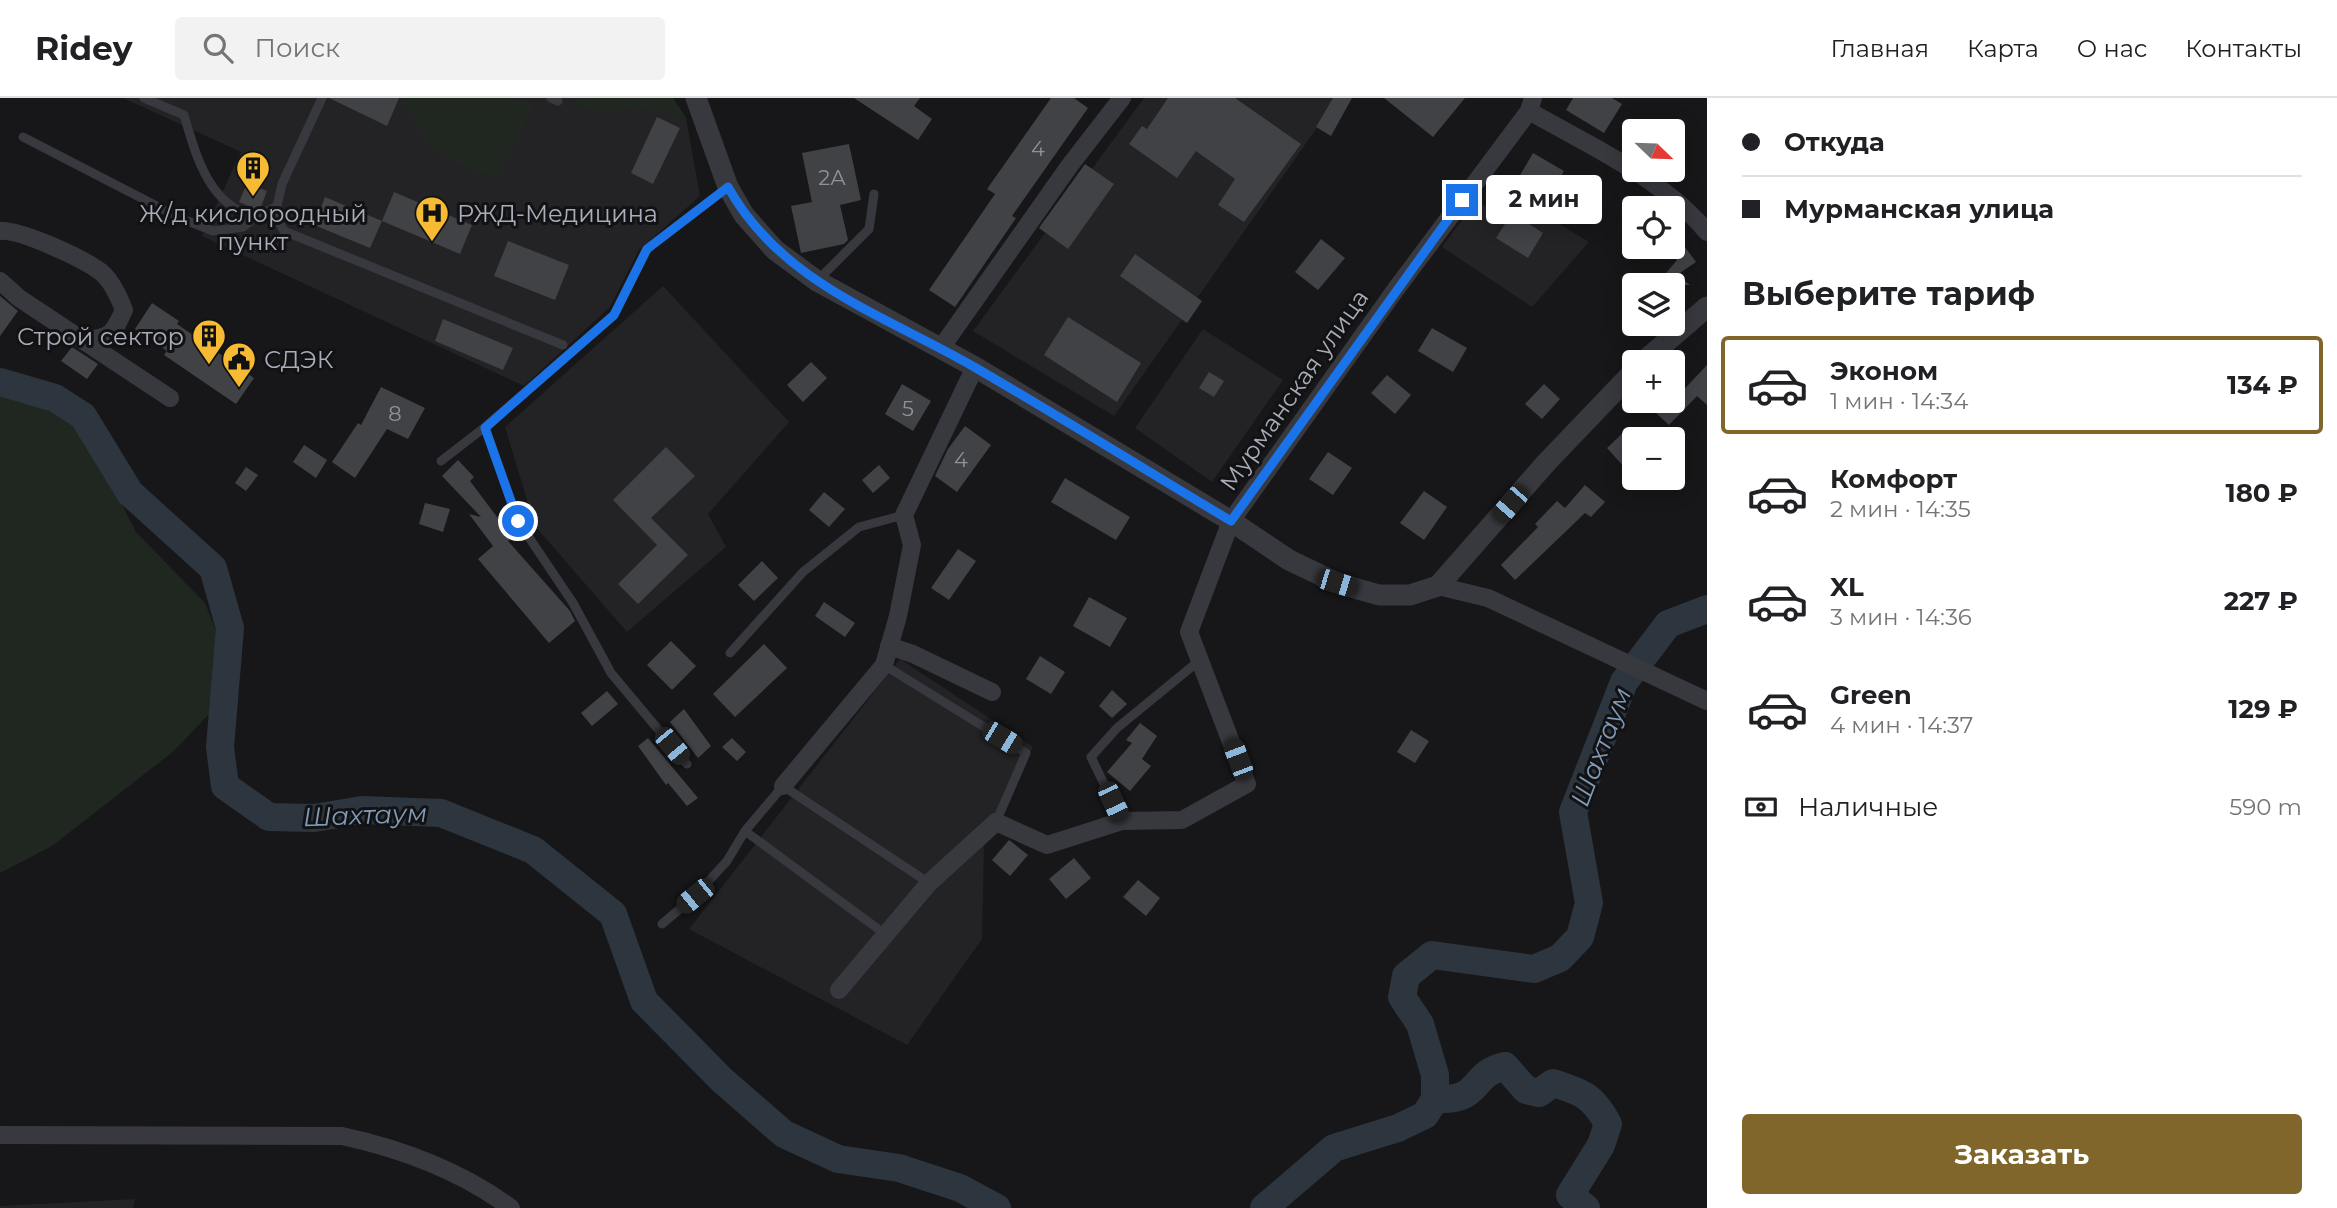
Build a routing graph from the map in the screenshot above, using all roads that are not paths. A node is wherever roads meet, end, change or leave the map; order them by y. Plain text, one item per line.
1 (144, 98) edge
2 (322, 98) edge
3 (1122, 98) edge
4 (699, 99) edge
5 (1531, 105) edge
6 (23, 137) dead end
7 (728, 187) junction
8 (874, 194) dead end
9 (277, 206) junction
10 (256, 217) junction
11 (0, 231) edge
12 (1707, 232) edge
13 (0, 281) edge
14 (817, 281) junction
15 (1707, 307) edge
16 (83, 340) junction
17 (563, 345) dead end
18 (941, 348) junction
19 (1657, 350) edge
20 (975, 368) junction
21 (1622, 384) edge
22 (170, 398) dead end
23 (485, 428) junction
24 (441, 461) dead end
25 (904, 514) junction
26 (1231, 521) junction
27 (1438, 586) junction
28 (888, 646) junction
29 (730, 653) dead end
30 (1200, 660) junction
31 (884, 665) junction
32 (992, 692) dead end
33 (1707, 701) edge
34 (687, 764) dead end
35 (783, 786) junction
36 (1122, 821) junction
37 (996, 822) junction
38 (745, 831) junction
39 (929, 883) junction
40 (662, 923) dead end
41 (885, 934) junction
42 (839, 990) dead end
43 (0, 1135) edge
44 (511, 1208) edge

1 - 10 lane
2 - 9 lane
3 - 18 street
4 - 7 street
5 - 12 street
5 - 26 street, Мурманская улица
6 - 10 lane
7 - 14 street
7 - 23 lane
8 - 14 lane
9 - 10 lane
9 - 17 lane
11 - 16 street
13 - 16 street
14 - 18 street
15 - 19 street
16 - 22 street
18 - 20 street
20 - 25 street
20 - 26 street
21 - 27 street
23 - 24 lane
23 - 34 lane
25 - 28 street
25 - 29 lane
26 - 27 street
26 - 30 street, Мурманская улица
27 - 33 street
28 - 31 street
28 - 32 street
30 - 36 lane
30 - 36 street, Мурманская улица
31 - 35 street
31 - 37 lane
35 - 38 lane
35 - 39 lane
36 - 37 street, Мурманская улица
37 - 39 street
38 - 40 lane
38 - 41 lane
39 - 41 street
41 - 42 street
43 - 44 street

